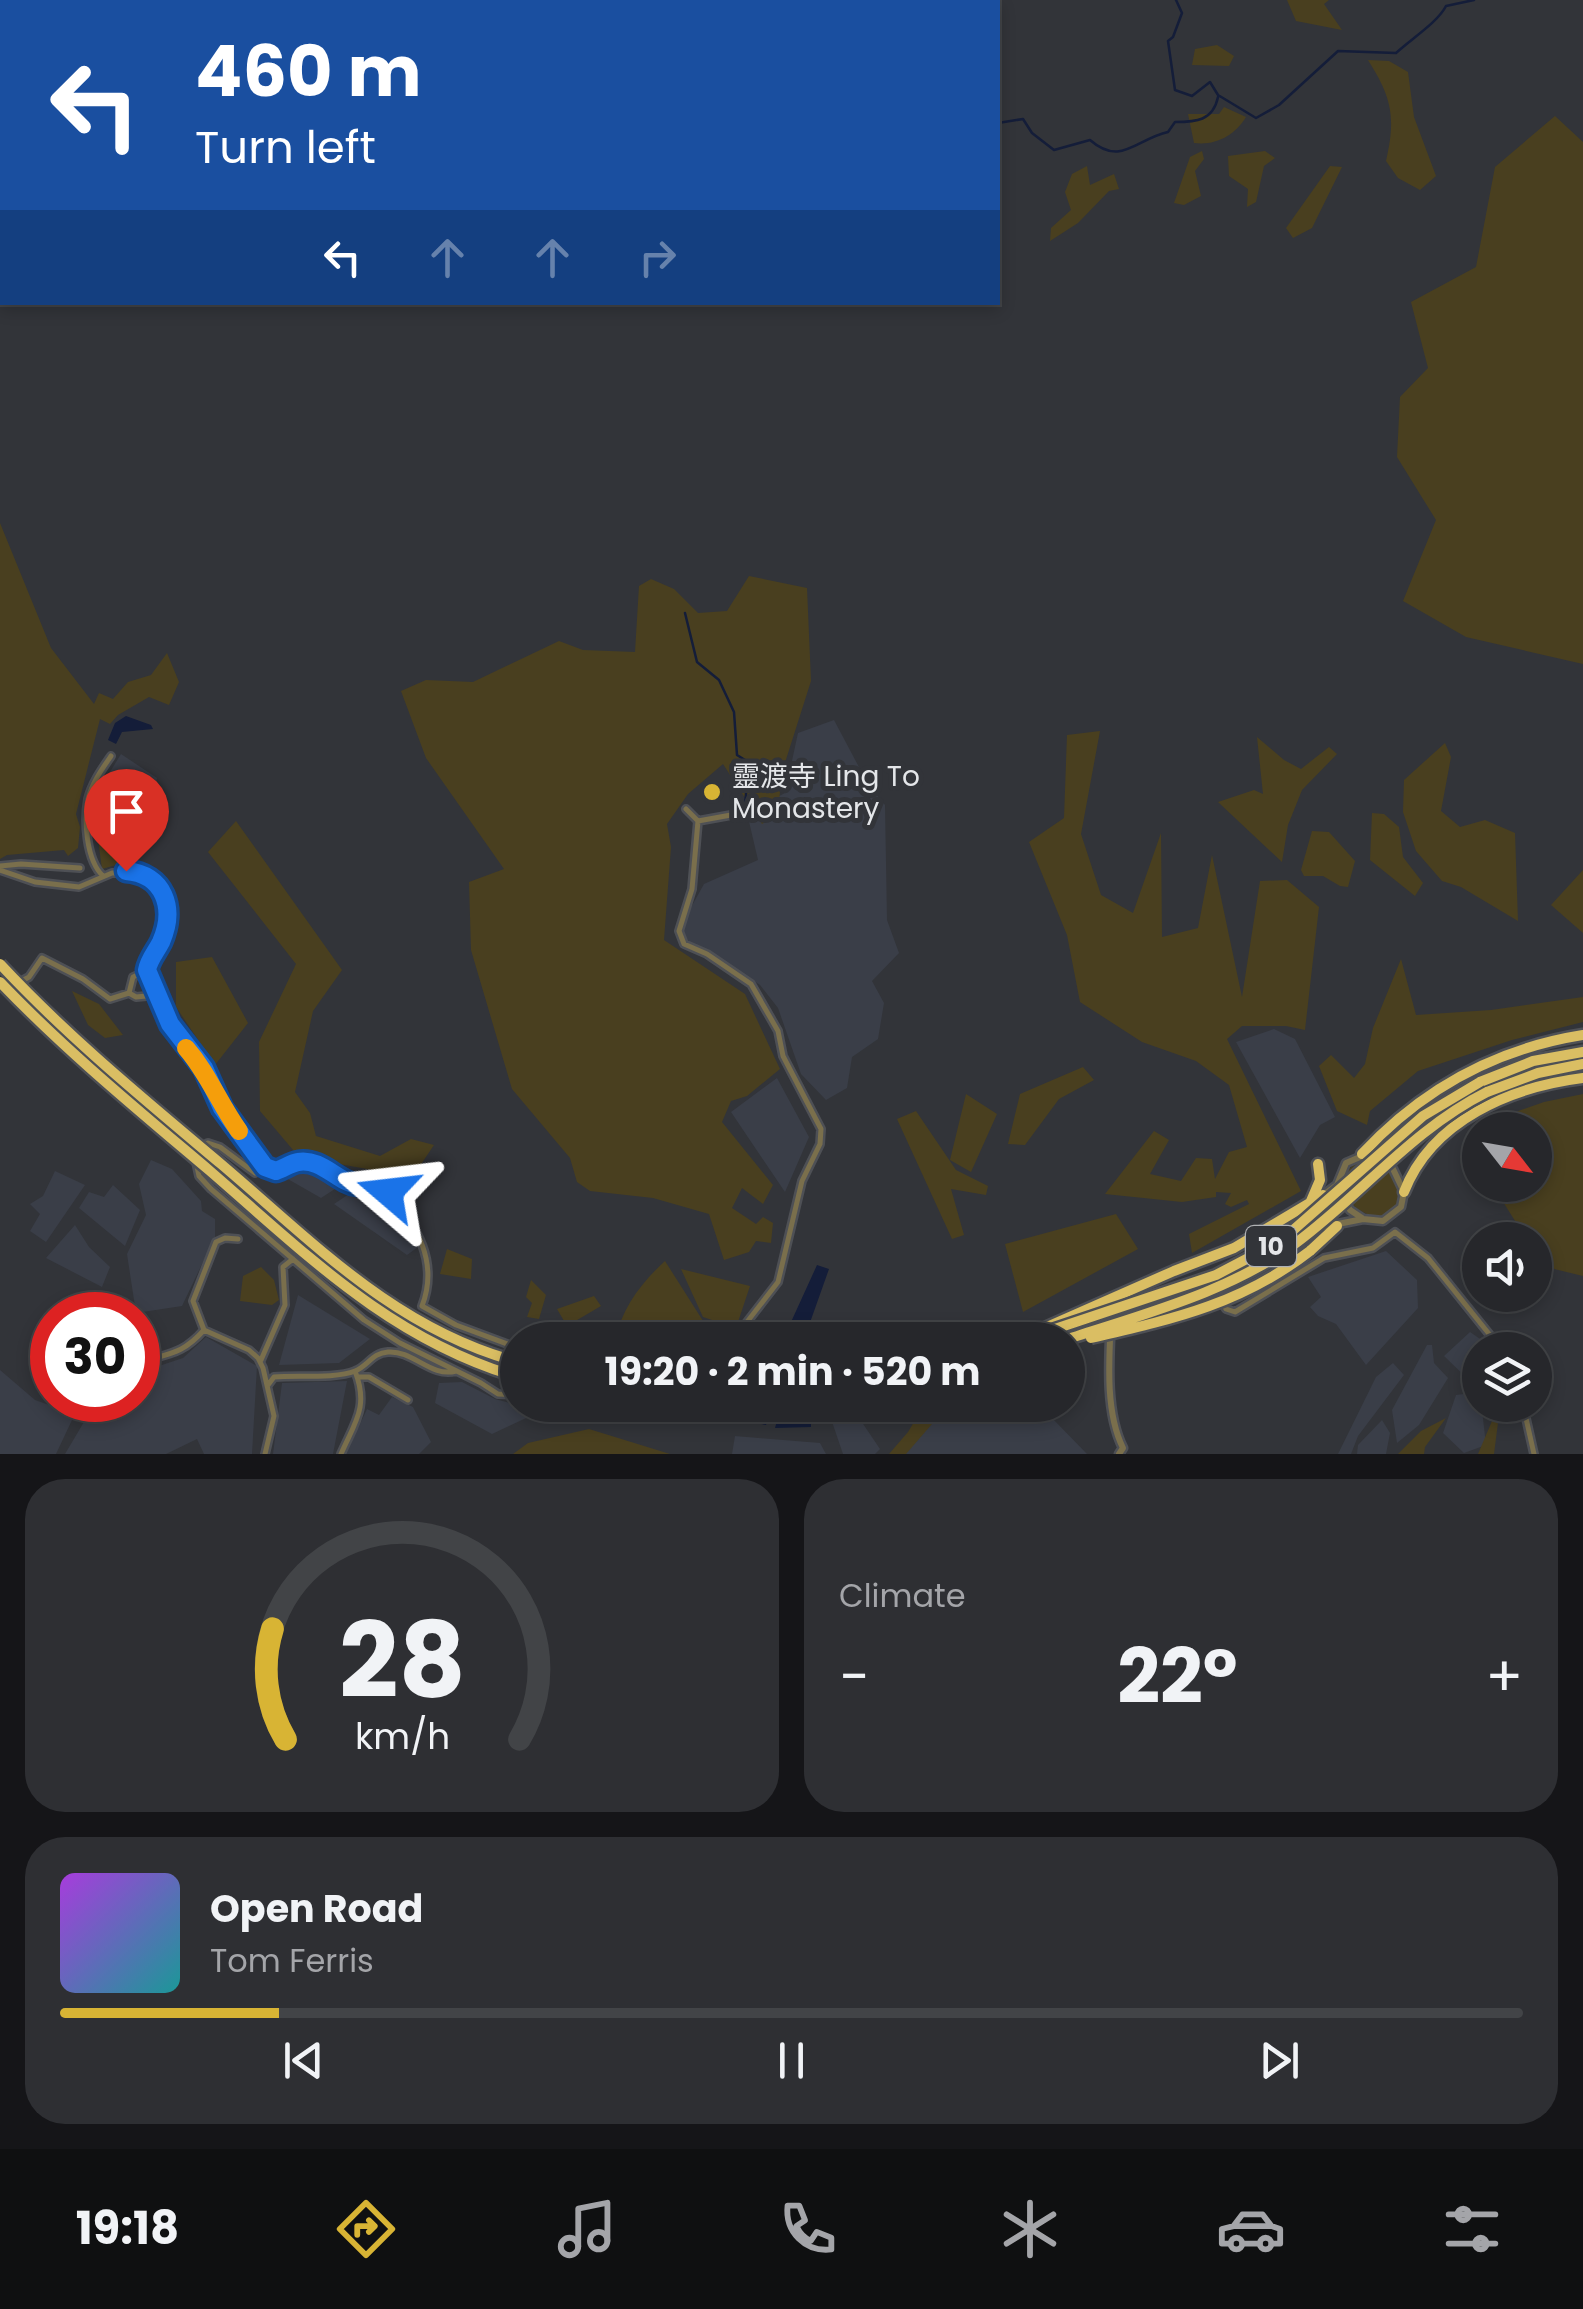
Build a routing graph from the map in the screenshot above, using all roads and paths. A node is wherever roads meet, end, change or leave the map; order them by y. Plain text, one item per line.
1 (111, 756) dead end
2 (686, 809) dead end
3 (731, 815) dead end
4 (698, 821) junction
5 (0, 868) edge
6 (80, 868) dead end
7 (103, 876) junction
8 (0, 964) edge
9 (147, 970) junction
10 (0, 984) edge
11 (130, 993) junction
12 (157, 995) junction
13 (1583, 1035) edge
14 (1583, 1052) edge
15 (1583, 1064) edge
16 (1583, 1078) edge
17 (1483, 1087) junction
18 (1362, 1154) junction
19 (1318, 1164) dead end
20 (265, 1167) junction
21 (1337, 1185) junction
22 (1404, 1192) junction
23 (1323, 1195) junction
24 (1311, 1202) junction
25 (1363, 1219) junction
26 (1337, 1226) junction
27 (1292, 1236) junction
28 (238, 1239) dead end
29 (293, 1259) junction
30 (1212, 1285) junction
31 (747, 1322) edge
32 (1062, 1322) edge
33 (1076, 1322) edge
34 (204, 1330) junction
35 (1488, 1332) edge
36 (1085, 1335) edge
37 (1085, 1338) edge
38 (500, 1341) edge
39 (500, 1356) edge
40 (160, 1358) edge
41 (260, 1362) junction
42 (500, 1370) edge
43 (456, 1371) junction
44 (356, 1374) junction
45 (268, 1385) junction
46 (500, 1394) edge
47 (408, 1400) dead end
48 (1527, 1422) edge
49 (1121, 1451) edge
50 (265, 1454) edge
51 (341, 1454) edge
52 (1134, 1454) edge
53 (1534, 1454) edge

1 - 7 street
2 - 4 street
3 - 4 street
4 - 31 street
5 - 6 street
5 - 7 street
7 - 9 street
8 - 39 highway, bridge
9 - 11 street
9 - 12 street
10 - 11 street
10 - 42 highway, bridge
11 - 12 street
12 - 20 street
13 - 18 highway
14 - 17 highway, 10
15 - 17 highway, 10
16 - 22 highway
17 - 33 highway, 10, bridge
17 - 36 highway, 10, bridge
18 - 21 street
18 - 22 street
19 - 24 highway
20 - 29 street
20 - 38 street
21 - 23 street
21 - 25 street
22 - 25 street
23 - 24 highway
23 - 27 street
24 - 32 highway, bridge
25 - 26 street
26 - 27 street
26 - 37 highway, bridge
27 - 30 street
28 - 34 street
29 - 41 street
29 - 43 street
30 - 35 street
30 - 49 street
34 - 40 street
34 - 41 street
41 - 45 street
43 - 44 street
43 - 46 street
44 - 45 street
44 - 47 street
44 - 51 street
45 - 50 street
48 - 53 street
49 - 52 street

